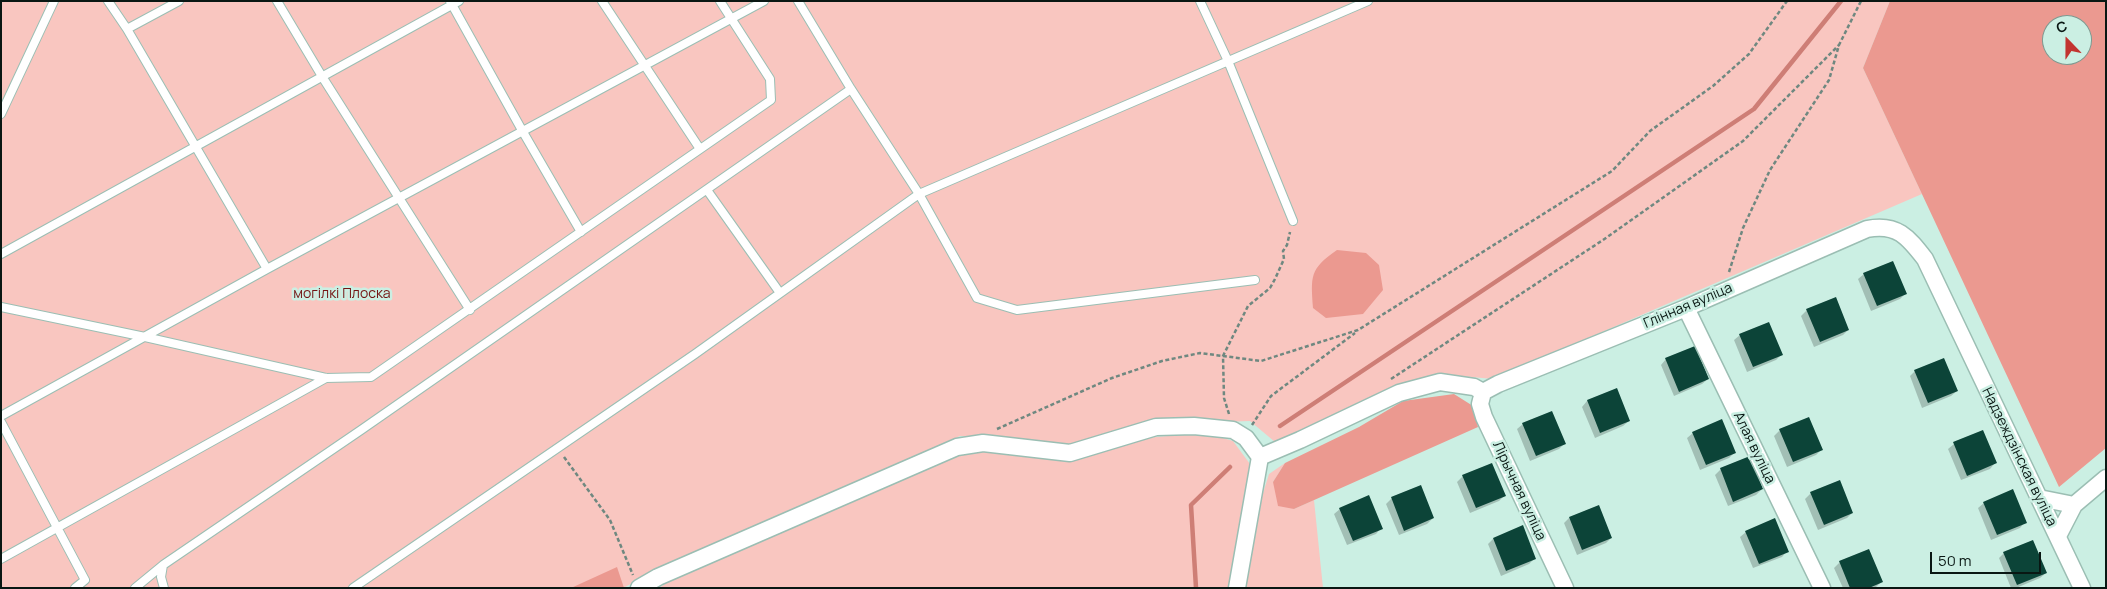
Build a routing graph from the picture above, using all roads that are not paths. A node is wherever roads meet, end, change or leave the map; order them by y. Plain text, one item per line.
1 (54, 1) edge
2 (108, 1) edge
3 (179, 1) edge
4 (277, 1) edge
5 (602, 1) edge
6 (720, 1) edge
7 (764, 1) edge
8 (798, 1) edge
9 (1200, 1) edge
10 (1368, 1) edge
11 (454, 2) edge
12 (731, 19) junction
13 (127, 29) junction
14 (1228, 61) junction
15 (644, 66) junction
16 (323, 78) junction
17 (851, 90) junction
18 (2, 108) edge
19 (523, 132) junction
20 (196, 146) junction
21 (700, 149) junction
22 (707, 190) junction
23 (919, 194) junction
24 (399, 199) junction
25 (1293, 221) dead end
26 (1894, 229) joint
27 (581, 232) junction
28 (1, 254) edge
29 (267, 269) junction
30 (1255, 280) dead end
31 (780, 293) junction
32 (1, 307) edge
33 (1686, 308) junction
34 (470, 310) junction
35 (145, 337) junction
36 (326, 378) junction
37 (1483, 392) junction
38 (1, 416) edge
39 (1, 422) edge
40 (1260, 457) junction
41 (2106, 478) edge
42 (2039, 498) junction
43 (2074, 505) junction
44 (56, 528) junction
45 (2058, 536) junction
46 (1, 559) edge
47 (163, 566) junction
48 (637, 583) edge
49 (75, 588) edge
50 (135, 588) edge
51 (164, 588) edge
52 (353, 588) edge
53 (1237, 588) edge
54 (1565, 588) edge
55 (1822, 588) edge
56 (2082, 588) edge

1 - 18 lane
2 - 13 lane
3 - 13 lane
4 - 16 lane
5 - 15 lane
6 - 12 lane
7 - 12 lane
8 - 17 lane
9 - 14 lane
10 - 14 lane
11 - 16 lane
11 - 19 lane
12 - 15 lane
12 - 21 lane
13 - 20 lane
14 - 23 lane
14 - 25 lane
15 - 19 lane
15 - 21 lane
16 - 20 lane
16 - 24 lane
17 - 22 lane
17 - 23 lane
19 - 24 lane
19 - 27 lane
20 - 28 lane
20 - 29 lane
21 - 27 lane
22 - 31 lane
22 - 47 lane
23 - 30 lane
23 - 31 lane
24 - 29 lane
24 - 34 lane
26 - 33 street, Глінная вуліца
26 - 42 street, Надзеждзінская вуліца
27 - 34 lane
29 - 35 lane
31 - 52 lane
32 - 35 lane
33 - 37 street, Глінная вуліца
33 - 55 street, Алая вуліца
34 - 36 lane
35 - 36 lane
35 - 38 lane
36 - 44 lane
37 - 40 street
37 - 54 street, Лірычная вуліца
39 - 44 lane
40 - 48 street
40 - 53 street
41 - 43 street
42 - 43 street
42 - 45 street, Надзеждзінская вуліца
43 - 45 street
44 - 46 lane
44 - 49 lane
45 - 56 street, Надзеждзінская вуліца
47 - 50 lane
47 - 51 lane

